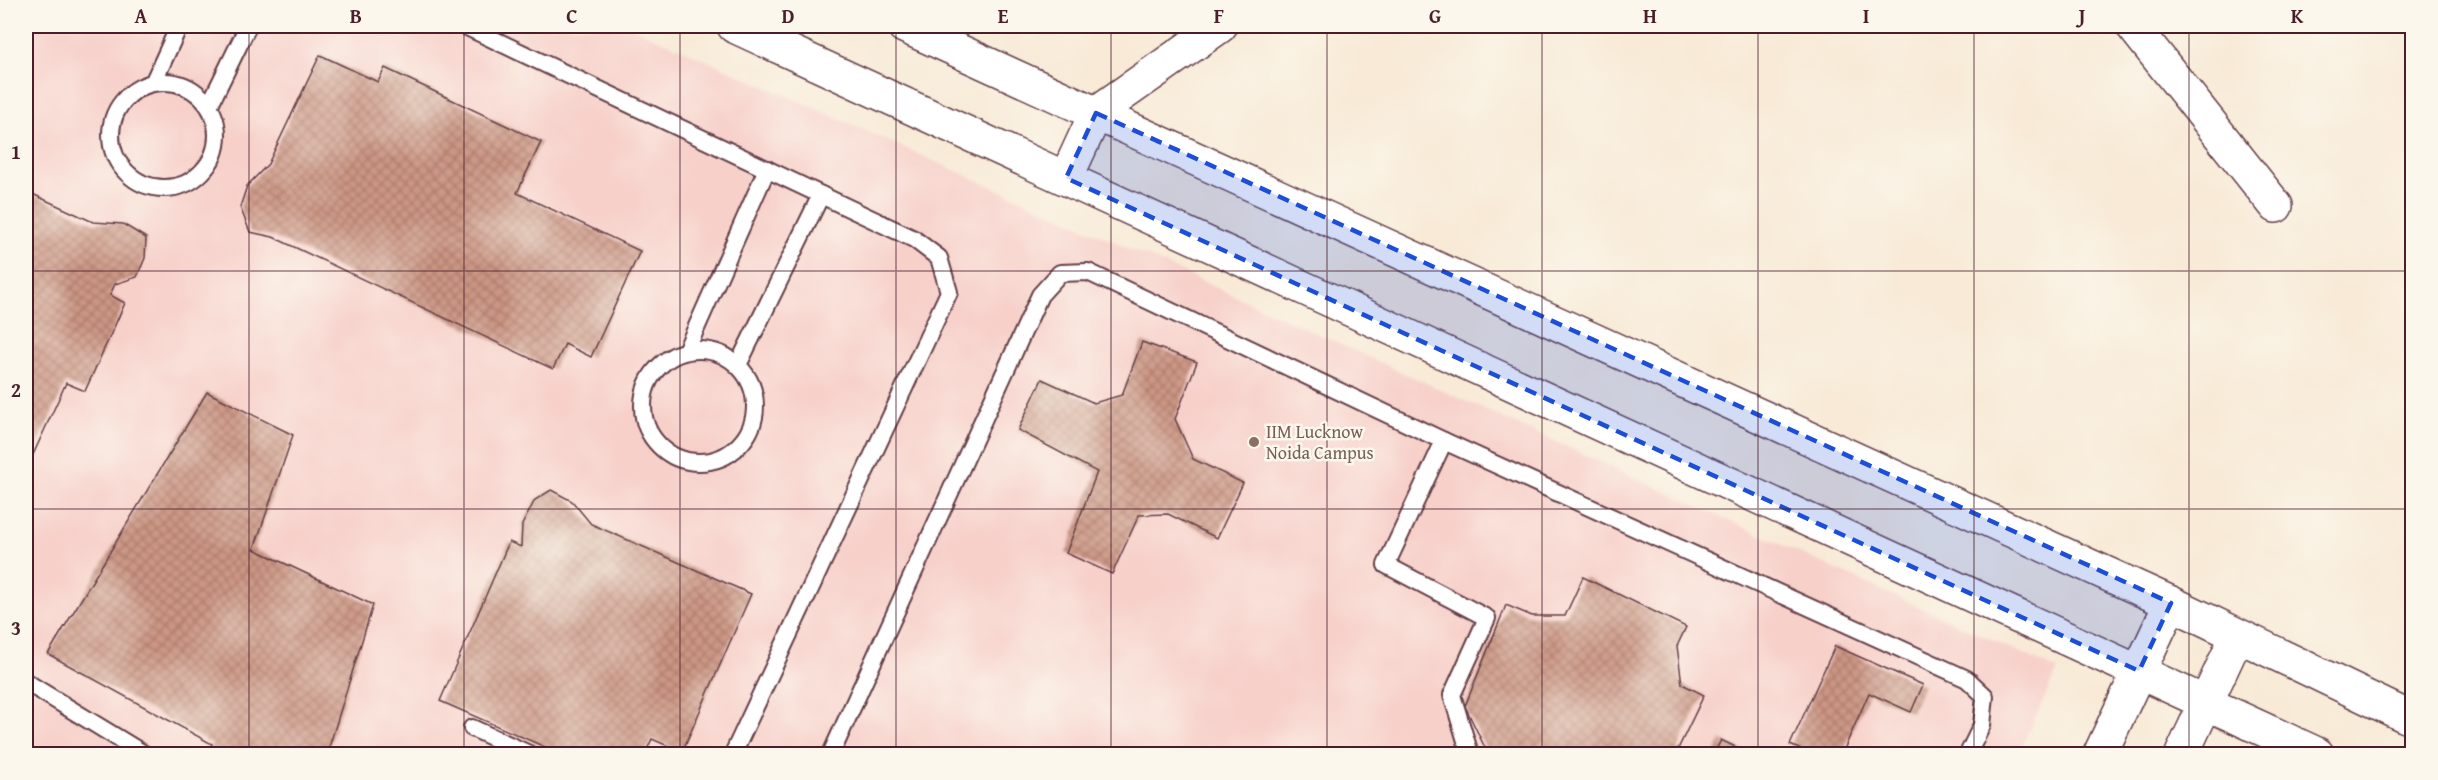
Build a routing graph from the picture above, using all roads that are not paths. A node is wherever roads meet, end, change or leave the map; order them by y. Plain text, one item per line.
1 (179, 26) edge
2 (248, 26) edge
3 (465, 26) edge
4 (734, 26) edge
5 (904, 26) edge
6 (1220, 26) edge
7 (2133, 26) edge
8 (153, 82) junction
9 (209, 106) junction
10 (1096, 113) junction
11 (767, 169) junction
12 (1066, 178) junction
13 (821, 195) junction
14 (2276, 206) dead end
15 (686, 351) junction
16 (738, 365) junction
17 (1443, 441) junction
18 (2171, 603) junction
19 (2237, 636) junction
20 (2139, 671) junction
21 (26, 682) edge
22 (2206, 703) junction
23 (2412, 719) edge
24 (472, 728) dead end
25 (144, 754) edge
26 (529, 754) edge
27 (733, 754) edge
28 (831, 754) edge
29 (1470, 754) edge
30 (1968, 754) edge
31 (2100, 754) edge
32 (2182, 754) edge
33 (2317, 754) edge

1 - 8 lane
2 - 9 lane
3 - 11 lane
4 - 12 street
5 - 10 street
6 - 10 street
7 - 14 street
8 - 9 lane
8 - 9 lane
10 - 12 street
10 - 18 street
11 - 13 lane
11 - 15 lane
12 - 20 street
13 - 16 lane
13 - 27 lane
15 - 16 lane
15 - 16 lane
17 - 28 lane
17 - 29 lane
17 - 30 lane
18 - 19 street
18 - 20 street
19 - 22 street
19 - 23 street
20 - 22 street
20 - 31 street
21 - 25 lane
22 - 32 street
22 - 33 street
24 - 26 lane

